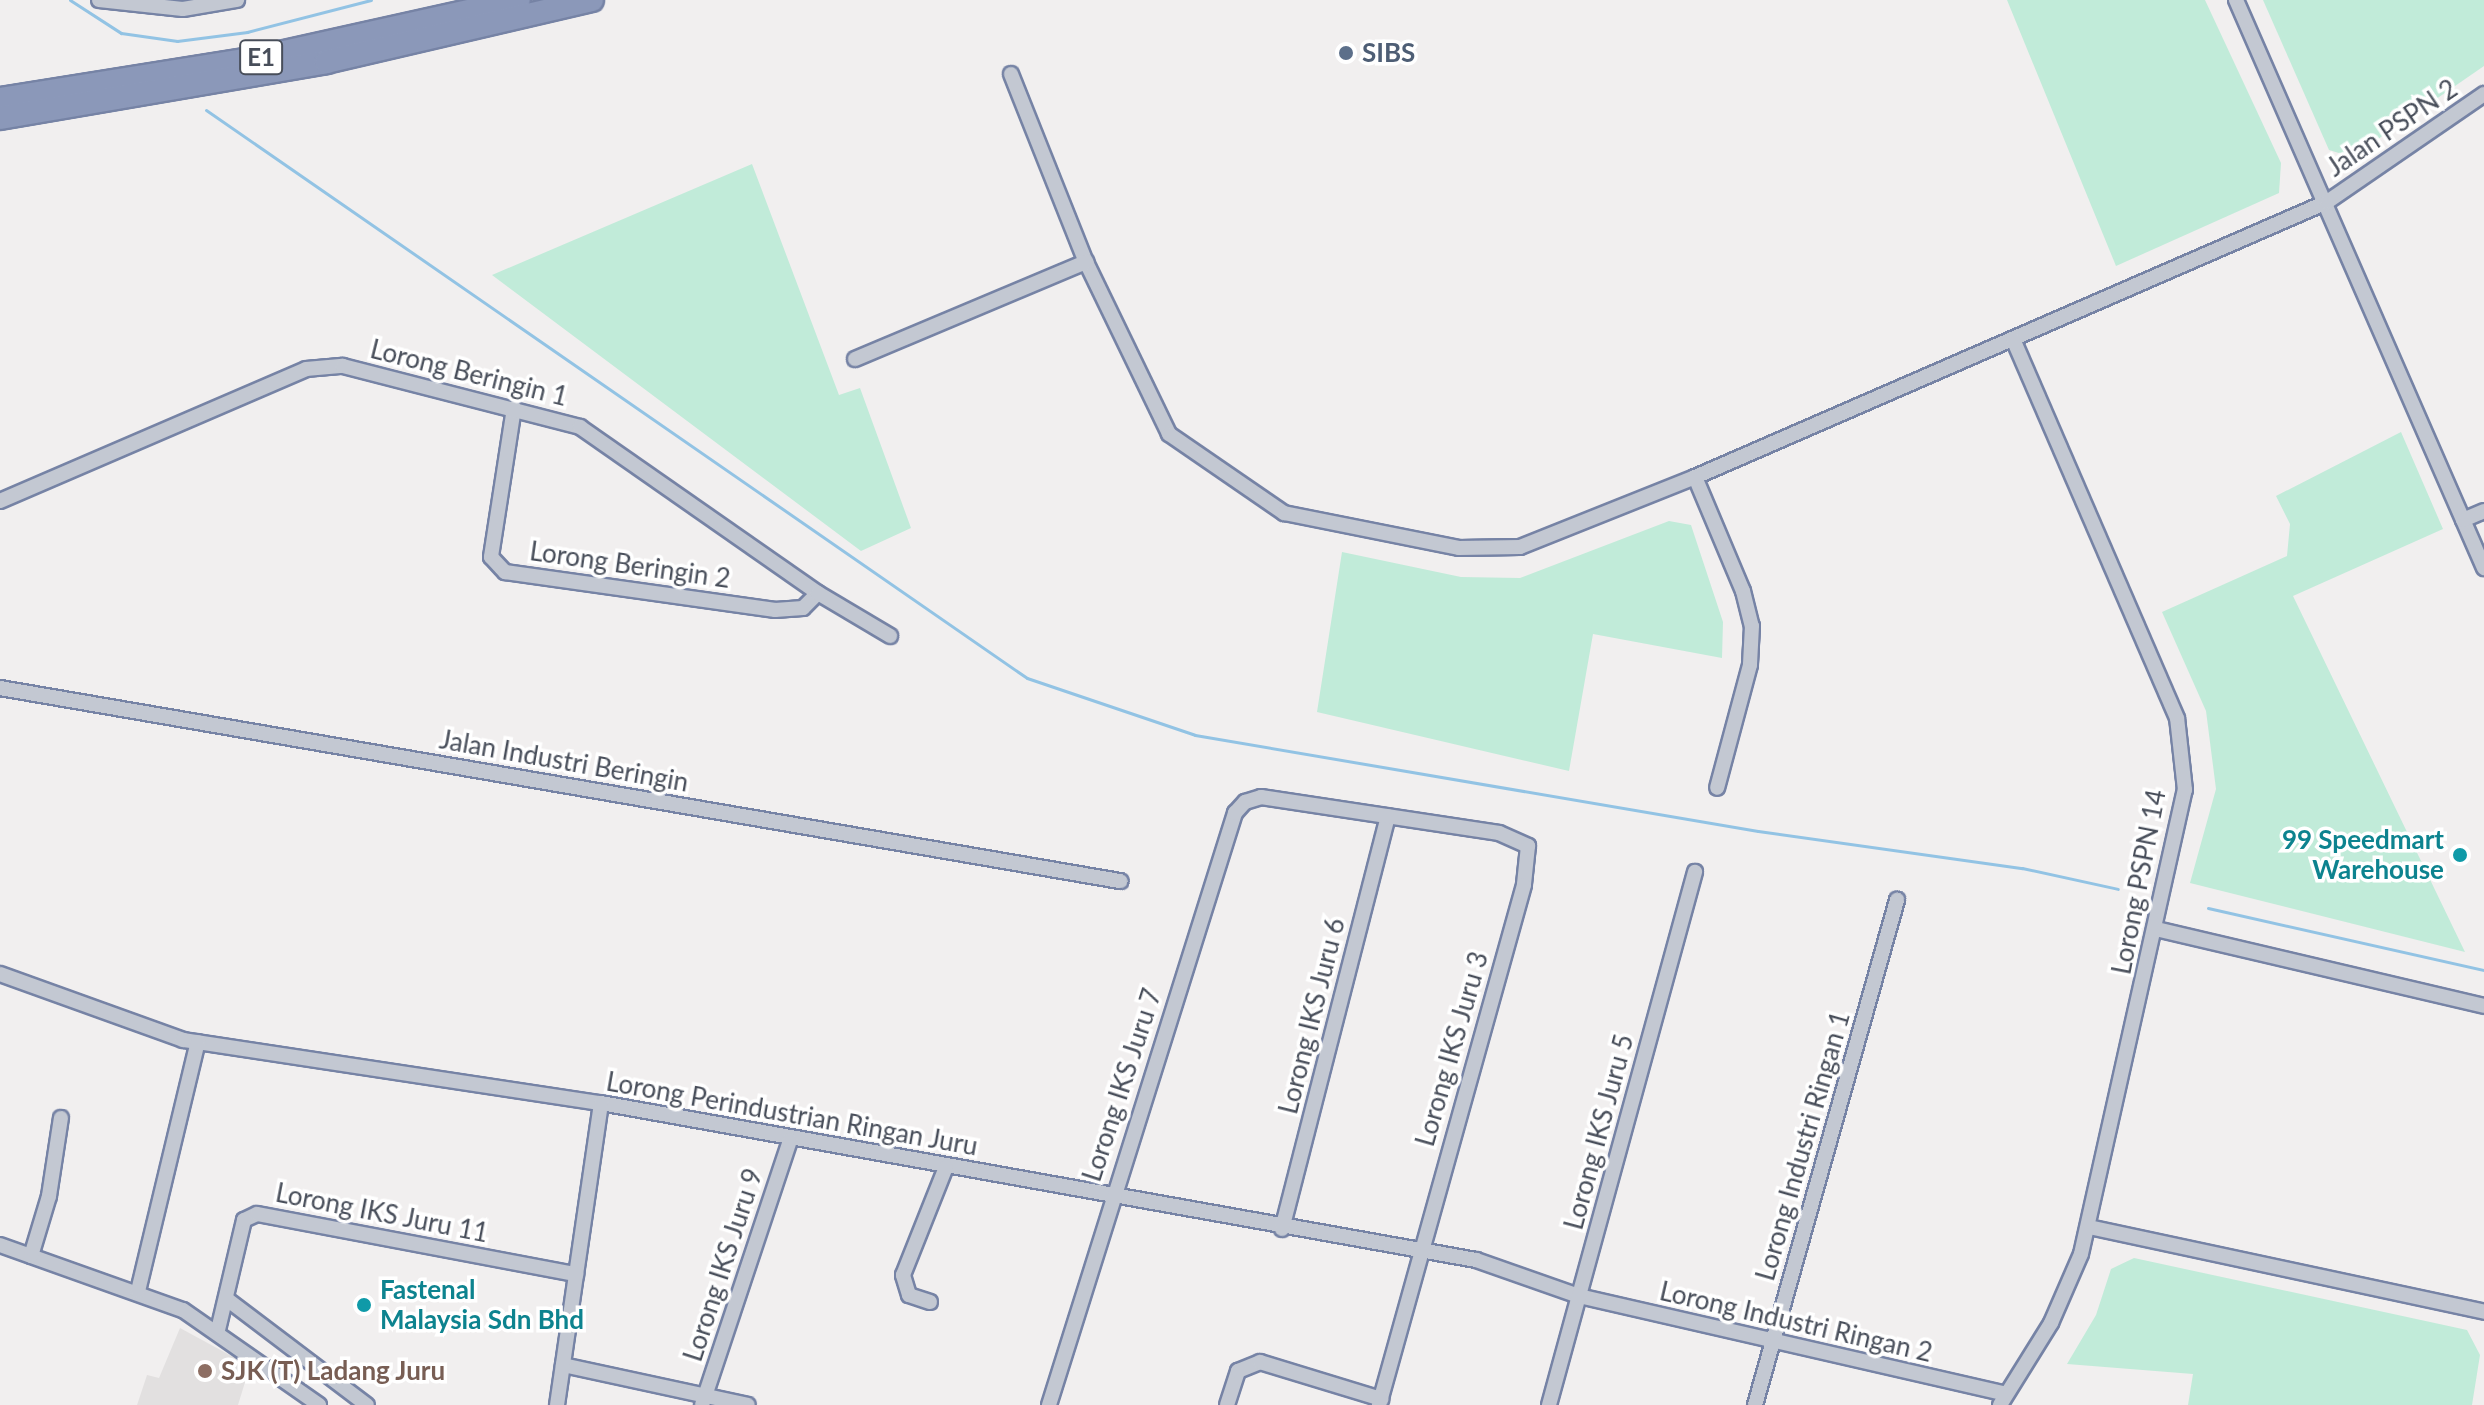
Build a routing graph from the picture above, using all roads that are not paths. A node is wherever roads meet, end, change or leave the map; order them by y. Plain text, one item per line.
1 (99, 0) edge
2 (237, 0) edge
3 (519, 0) edge
4 (592, 0) edge
5 (2236, 0) edge
6 (163, 4) edge
7 (1011, 74) dead end
8 (2484, 94) edge
9 (0, 99) edge
10 (0, 118) edge
11 (2327, 202) junction
12 (1086, 262) junction
13 (2013, 339) junction
14 (855, 359) dead end
15 (514, 408) junction
16 (1695, 477) junction
17 (0, 501) edge
18 (2484, 511) edge
19 (2463, 520) junction
20 (2484, 568) edge
21 (818, 593) junction
22 (890, 636) dead end
23 (0, 688) edge
24 (1717, 788) dead end
25 (1388, 816) junction
26 (1695, 872) dead end
27 (1120, 881) dead end
28 (1897, 900) dead end
29 (2156, 929) junction
30 (0, 974) edge
31 (2484, 1006) edge
32 (198, 1042) junction
33 (601, 1103) junction
34 (61, 1118) dead end
35 (790, 1140) junction
36 (946, 1167) junction
37 (1111, 1196) junction
38 (2089, 1227) junction
39 (1282, 1229) junction
40 (0, 1245) edge
41 (1419, 1251) junction
42 (31, 1256) junction
43 (576, 1274) junction
44 (138, 1291) junction
45 (1579, 1296) junction
46 (228, 1300) junction
47 (930, 1302) dead end
48 (2484, 1312) edge
49 (218, 1330) junction
50 (1773, 1343) junction
51 (563, 1365) junction
52 (704, 1399) edge
53 (2002, 1399) edge
54 (1380, 1402) edge
55 (319, 1405) edge
56 (367, 1405) edge
57 (557, 1405) edge
58 (748, 1405) edge
59 (1049, 1405) edge
60 (1227, 1405) edge
61 (1549, 1405) edge
62 (1755, 1405) edge

1 - 6 street
2 - 6 street
3 - 9 highway, E1
4 - 10 highway, E1
5 - 11 street
7 - 12 street, Jalan PSPN 2
8 - 11 street, Jalan PSPN 2
11 - 13 street, Jalan PSPN 2
11 - 19 street
12 - 14 street
12 - 16 street, Jalan PSPN 2
13 - 16 street, Jalan PSPN 2
13 - 29 street, Lorong PSPN 14
15 - 17 street, Lorong Beringin 1
15 - 21 street, Lorong Beringin 1
15 - 21 street, Lorong Beringin 2
16 - 24 street
18 - 19 street
19 - 20 street
21 - 22 street, Lorong Beringin 1
23 - 27 street, Jalan Industri Beringin
25 - 37 street, Lorong IKS Juru 7
25 - 39 street, Lorong IKS Juru 6
25 - 41 street, Lorong IKS Juru 3
26 - 45 street, Lorong IKS Juru 5
28 - 50 street, Lorong Industri Ringan 1
29 - 31 street
29 - 38 street, Lorong PSPN 14
30 - 32 street, Lorong Perindustrian Ringan Juru
32 - 33 street, Lorong Perindustrian Ringan Juru
32 - 44 street
33 - 35 street, Lorong Perindustrian Ringan Juru
33 - 43 street
34 - 42 street
35 - 36 street, Lorong Perindustrian Ringan Juru
35 - 52 street, Lorong IKS Juru 9
36 - 37 street, Lorong Perindustrian Ringan Juru
36 - 47 street
37 - 39 street, Lorong Perindustrian Ringan Juru
37 - 59 street, Lorong IKS Juru 7
38 - 48 street
38 - 53 street, Lorong PSPN 14
39 - 41 street, Lorong Perindustrian Ringan Juru
40 - 42 street
41 - 45 street, Lorong Perindustrian Ringan Juru
41 - 54 street, Lorong IKS Juru 3
42 - 44 street
43 - 46 street, Lorong IKS Juru 11
43 - 51 street
44 - 49 street
45 - 50 street, Lorong Industri Ringan 2
45 - 61 street, Lorong IKS Juru 5
46 - 49 street, Lorong IKS Juru 11
46 - 56 street
49 - 55 street
50 - 53 street, Lorong Industri Ringan 2
50 - 62 street, Lorong Industri Ringan 1
51 - 52 street
51 - 57 street
52 - 58 street
54 - 60 street

